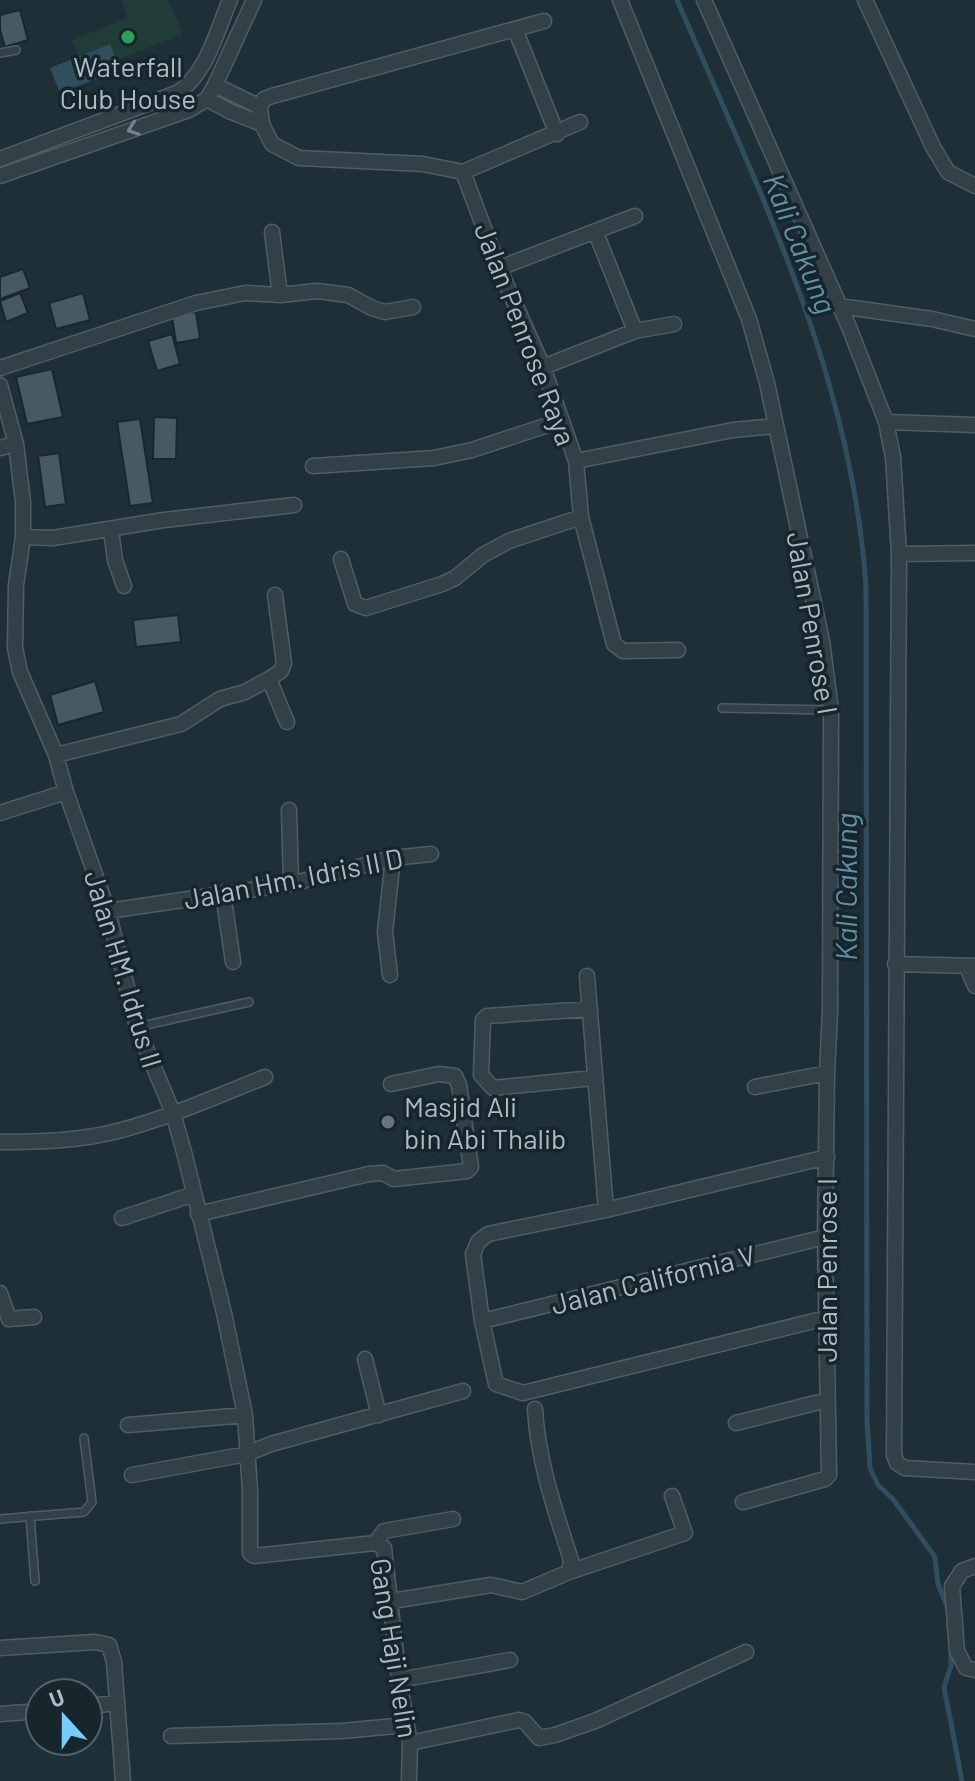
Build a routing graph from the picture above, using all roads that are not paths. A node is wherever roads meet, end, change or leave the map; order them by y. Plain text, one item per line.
1 (230, 0) edge
2 (254, 0) edge
3 (620, 0) edge
4 (704, 0) edge
5 (865, 0) edge
6 (544, 21) dead end
7 (515, 29) junction
8 (16, 50) dead end
9 (0, 53) edge
10 (215, 85) junction
11 (207, 99) junction
12 (260, 107) junction
13 (580, 122) dead end
14 (262, 124) junction
15 (557, 134) junction
16 (0, 159) edge
17 (463, 172) junction
18 (0, 176) edge
19 (975, 186) edge
20 (635, 216) dead end
21 (272, 232) dead end
22 (596, 233) junction
23 (499, 268) junction
24 (280, 295) junction
25 (839, 306) junction
26 (413, 307) dead end
27 (674, 324) dead end
28 (975, 329) edge
29 (635, 331) junction
30 (543, 367) junction
31 (0, 368) edge
32 (0, 385) edge
33 (560, 421) junction
34 (886, 422) junction
35 (975, 425) edge
36 (775, 426) junction
37 (16, 444) junction
38 (0, 448) edge
39 (576, 461) junction
40 (313, 466) dead end
41 (294, 505) dead end
42 (581, 517) junction
43 (111, 530) junction
44 (23, 537) junction
45 (975, 553) edge
46 (899, 554) junction
47 (341, 559) dead end
48 (124, 586) dead end
49 (275, 595) dead end
50 (678, 650) dead end
51 (269, 679) junction
52 (722, 708) dead end
53 (831, 710) junction
54 (287, 722) dead end
55 (56, 755) junction
56 (66, 792) junction
57 (289, 810) dead end
58 (0, 813) edge
59 (431, 854) dead end
60 (393, 858) junction
61 (291, 884) junction
62 (223, 893) junction
63 (108, 911) junction
64 (233, 962) dead end
65 (895, 964) junction
66 (971, 967) edge
67 (390, 975) dead end
68 (587, 976) dead end
69 (975, 986) edge
70 (249, 1002) dead end
71 (590, 1009) junction
72 (137, 1027) junction
73 (827, 1073) junction
74 (265, 1077) dead end
75 (593, 1078) junction
76 (391, 1084) dead end
77 (755, 1087) dead end
78 (173, 1113) junction
79 (0, 1142) edge
80 (827, 1157) junction
81 (194, 1194) junction
82 (606, 1210) junction
83 (198, 1214) junction
84 (122, 1218) dead end
85 (825, 1237) junction
86 (0, 1293) edge
87 (34, 1317) dead end
88 (826, 1318) junction
89 (482, 1321) junction
90 (365, 1359) dead end
91 (463, 1391) dead end
92 (827, 1400) junction
93 (535, 1409) dead end
94 (245, 1415) junction
95 (379, 1415) junction
96 (736, 1423) dead end
97 (128, 1425) dead end
98 (84, 1438) dead end
99 (247, 1454) junction
100 (975, 1472) edge
101 (132, 1475) dead end
102 (672, 1496) dead end
103 (743, 1502) dead end
104 (30, 1516) junction
105 (0, 1519) edge
106 (453, 1519) dead end
107 (375, 1543) junction
108 (254, 1556) joint
109 (975, 1566) edge
110 (569, 1572) junction
111 (35, 1581) dead end
112 (392, 1601) junction
113 (0, 1648) edge
114 (746, 1652) dead end
115 (510, 1660) dead end
116 (975, 1670) edge
117 (399, 1680) junction
118 (117, 1703) junction
119 (104, 1704) edge
120 (24, 1712) edge
121 (0, 1714) edge
122 (406, 1725) junction
123 (171, 1736) dead end
124 (410, 1743) junction
125 (123, 1781) edge
126 (409, 1781) edge

1 - 16 street
2 - 10 street
3 - 36 street, Jalan Penrose I
4 - 25 street
5 - 19 street
6 - 7 street
7 - 12 street
7 - 15 street
8 - 9 lane
10 - 11 street
10 - 12 street
11 - 14 street
11 -> 18 street
12 - 14 street
13 - 15 street
14 - 17 street
15 - 17 street
17 - 23 street, Jalan Penrose Raya
20 - 22 street
21 - 24 street
22 - 23 street
22 - 29 street
23 - 30 street, Jalan Penrose Raya
24 - 26 street
24 - 31 street
25 - 28 street
25 - 34 street
27 - 29 street
29 - 30 street
30 - 33 street, Jalan Penrose Raya
32 - 37 street, Jalan HM. Idrus II
33 - 39 street, Jalan Penrose Raya
33 - 40 street
34 - 35 street
34 - 46 street
36 - 39 street
36 - 53 street, Jalan Penrose I
37 - 38 street
37 - 44 street, Jalan HM. Idrus II
39 - 42 street, Jalan Penrose Raya
41 - 43 street
42 - 47 street
42 - 50 street, Jalan Penrose Raya
43 - 44 street
43 - 48 street
44 - 55 street, Jalan HM. Idrus II
45 - 46 street
46 - 65 street
49 - 51 street
51 - 54 street
51 - 55 street
52 - 53 lane
53 - 73 street, Jalan Penrose I
55 - 56 street, Jalan HM. Idrus II
56 - 58 street
56 - 63 street, Jalan HM. Idrus II
57 - 61 street
59 - 60 street, Jalan Hm. Idris II D
60 - 61 street, Jalan Hm. Idris II D
60 - 67 street
61 - 62 street, Jalan Hm. Idris II D
62 - 63 street, Jalan Hm. Idris II D
62 - 64 street
63 - 72 street, Jalan HM. Idrus II
65 - 66 street
65 - 100 street
66 - 69 street
68 - 71 street
70 - 72 lane
71 - 75 street
71 - 75 street
72 - 78 street, Jalan HM. Idrus II
73 - 77 street
73 - 80 street, Jalan Penrose I
74 - 78 street
75 - 82 street
76 - 83 street
78 - 79 street
78 - 81 street, Jalan HM. Idrus II
80 - 82 street
80 - 85 street, Jalan Penrose I
81 - 83 street, Jalan HM. Idrus II
81 - 84 street
82 - 89 street
83 - 94 street, Jalan HM. Idrus II
85 - 88 street, Jalan Penrose I
85 - 89 street, Jalan California V
86 - 87 street
88 - 89 street
88 - 92 street, Jalan Penrose I
90 - 95 street
91 - 95 street
92 - 96 street
92 - 103 street, Jalan Penrose I
93 - 110 street
94 - 97 street
94 - 99 street, Jalan HM. Idrus II
95 - 99 street
98 - 104 lane
99 - 101 street
99 - 108 street, Jalan HM. Idrus II
102 - 110 street
104 - 105 lane
104 - 111 lane
106 - 107 street
107 - 108 street, Gang Haji Nelin
107 - 112 street, Gang Haji Nelin
109 - 116 street
110 - 112 street
112 - 117 street, Gang Haji Nelin
113 - 118 street
114 - 124 street
115 - 117 street
117 - 122 street, Gang Haji Nelin
118 - 119 street
118 - 125 street
120 - 121 street
122 - 123 street
122 - 124 street, Gang Haji Nelin
124 - 126 street, Gang Haji Nelin

